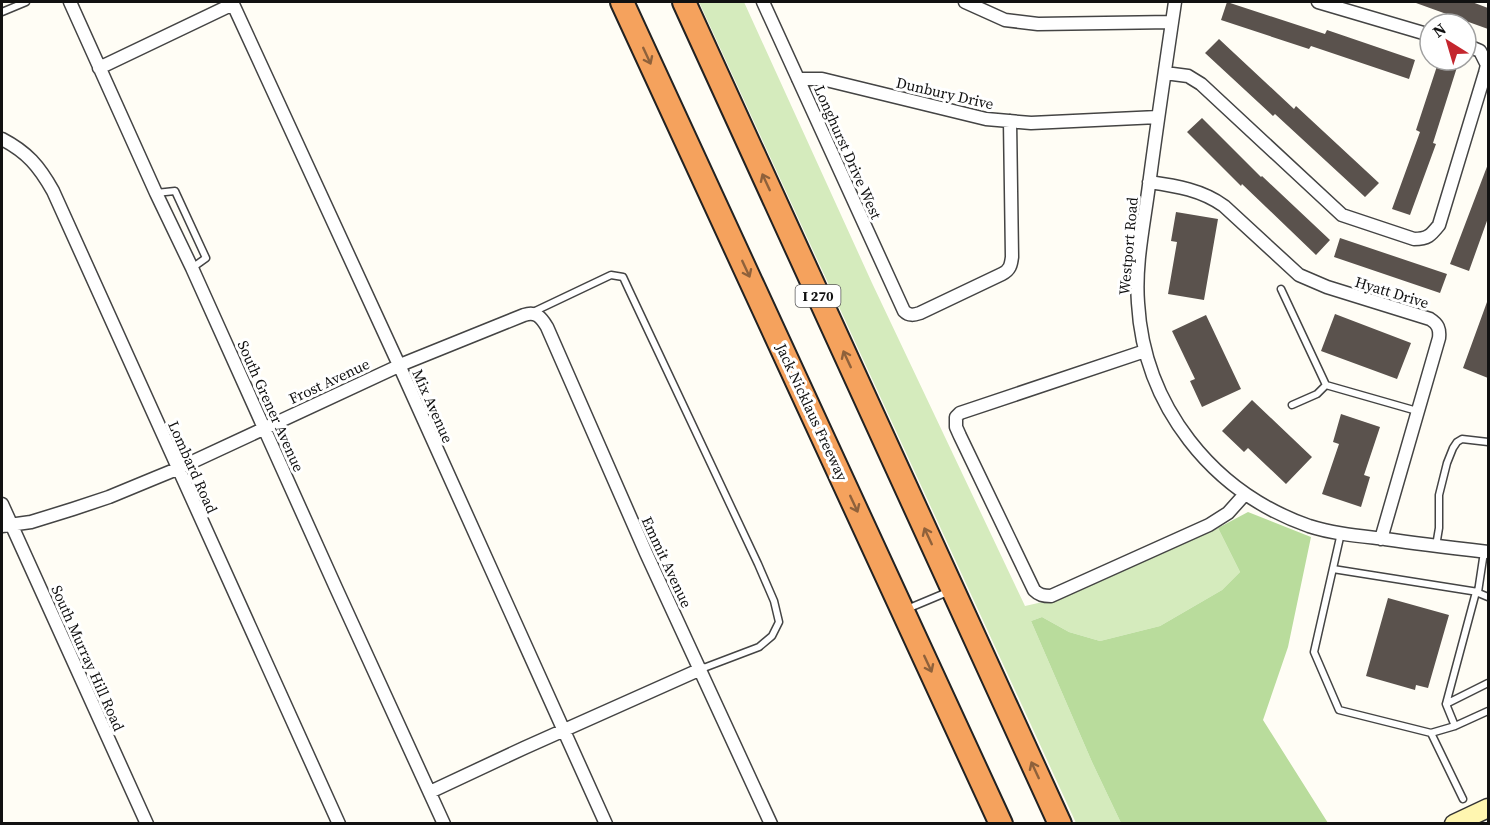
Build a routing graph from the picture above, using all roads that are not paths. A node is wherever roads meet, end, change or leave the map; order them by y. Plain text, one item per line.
1 (26, 2) edge
2 (70, 2) edge
3 (622, 2) edge
4 (684, 2) edge
5 (763, 2) edge
6 (965, 2) edge
7 (1175, 2) edge
8 (1318, 2) edge
9 (232, 3) edge
10 (2, 12) edge
11 (1172, 22) junction
12 (1418, 31) edge
13 (1478, 50) edge
14 (99, 68) junction
15 (1164, 73) junction
16 (798, 79) junction
17 (1158, 117) junction
18 (1010, 121) junction
19 (2, 139) edge
20 (1149, 182) junction
21 (156, 193) junction
22 (192, 268) junction
23 (1281, 290) dead end
24 (533, 314) junction
25 (1145, 351) junction
26 (399, 365) junction
27 (1326, 385) junction
28 (1292, 405) dead end
29 (1418, 411) junction
30 (265, 428) junction
31 (1488, 442) edge
32 (177, 469) junction
33 (1245, 494) junction
34 (2, 504) edge
35 (6, 525) edge
36 (1341, 533) junction
37 (1381, 538) junction
38 (1436, 546) junction
39 (1486, 552) edge
40 (1333, 569) junction
41 (953, 590) junction
42 (1476, 592) junction
43 (1488, 597) edge
44 (903, 611) junction
45 (701, 669) junction
46 (1488, 683) edge
47 (1446, 704) junction
48 (1488, 711) edge
49 (1455, 726) junction
50 (563, 730) junction
51 (1431, 733) junction
52 (430, 792) junction
53 (1463, 799) dead end
54 (1481, 815) edge
55 (147, 824) edge
56 (339, 824) edge
57 (444, 824) edge
58 (606, 824) edge
59 (771, 824) edge
60 (1001, 824) edge
61 (1060, 824) edge
62 (1454, 824) edge

1 - 10 lane
2 - 14 street, South Grener Avenue
3 -> 44 highway, Jack Nicklaus Freeway
41 -> 4 highway, I 270
5 - 16 street, Longhurst Drive West
6 - 11 street
7 - 11 street, Westport Road
8 - 12 street
9 - 14 street
9 - 26 street, Mix Avenue
11 - 15 street, Westport Road
13 - 15 street
14 - 21 street, South Grener Avenue
15 - 17 street, Westport Road
16 - 18 street, Dunbury Drive
16 - 18 street, Longhurst Drive West
17 - 18 street, Dunbury Drive
17 - 20 street, Westport Road
19 - 32 street, Lombard Road
20 - 25 street, Westport Road
20 - 29 street, Hyatt Drive
21 - 22 street, South Grener Avenue
21 - 22 lane
22 - 30 street, South Grener Avenue
23 - 27 lane
24 - 26 street, Frost Avenue
24 - 45 street, Emmit Avenue
24 - 45 lane
25 - 33 street, Westport Road
25 - 33 street
26 - 30 street, Frost Avenue
26 - 50 street, Mix Avenue
27 - 28 lane
27 - 29 lane
29 - 37 street, Hyatt Drive
30 - 32 street, Frost Avenue
30 - 52 street, South Grener Avenue
31 - 38 lane
32 - 35 street, Frost Avenue
32 - 56 street, Lombard Road
33 - 36 street, Westport Road
34 - 35 street, South Murray Hill Road
35 - 55 street, South Murray Hill Road
36 - 37 street, Westport Road
36 - 40 lane
37 - 38 street, Westport Road
38 - 39 street, Westport Road
39 - 42 lane
40 - 42 lane
40 - 51 lane
41 - 44 lane
61 -> 41 highway, I 270
42 - 43 lane
42 - 47 lane
44 -> 60 highway, Jack Nicklaus Freeway
45 - 50 street
45 - 59 street, Emmit Avenue
46 - 47 lane
47 - 49 lane
48 - 49 lane
49 - 51 lane
50 - 52 street
50 - 58 street, Mix Avenue
51 - 53 lane
52 - 57 street, South Grener Avenue
54 - 62 street

